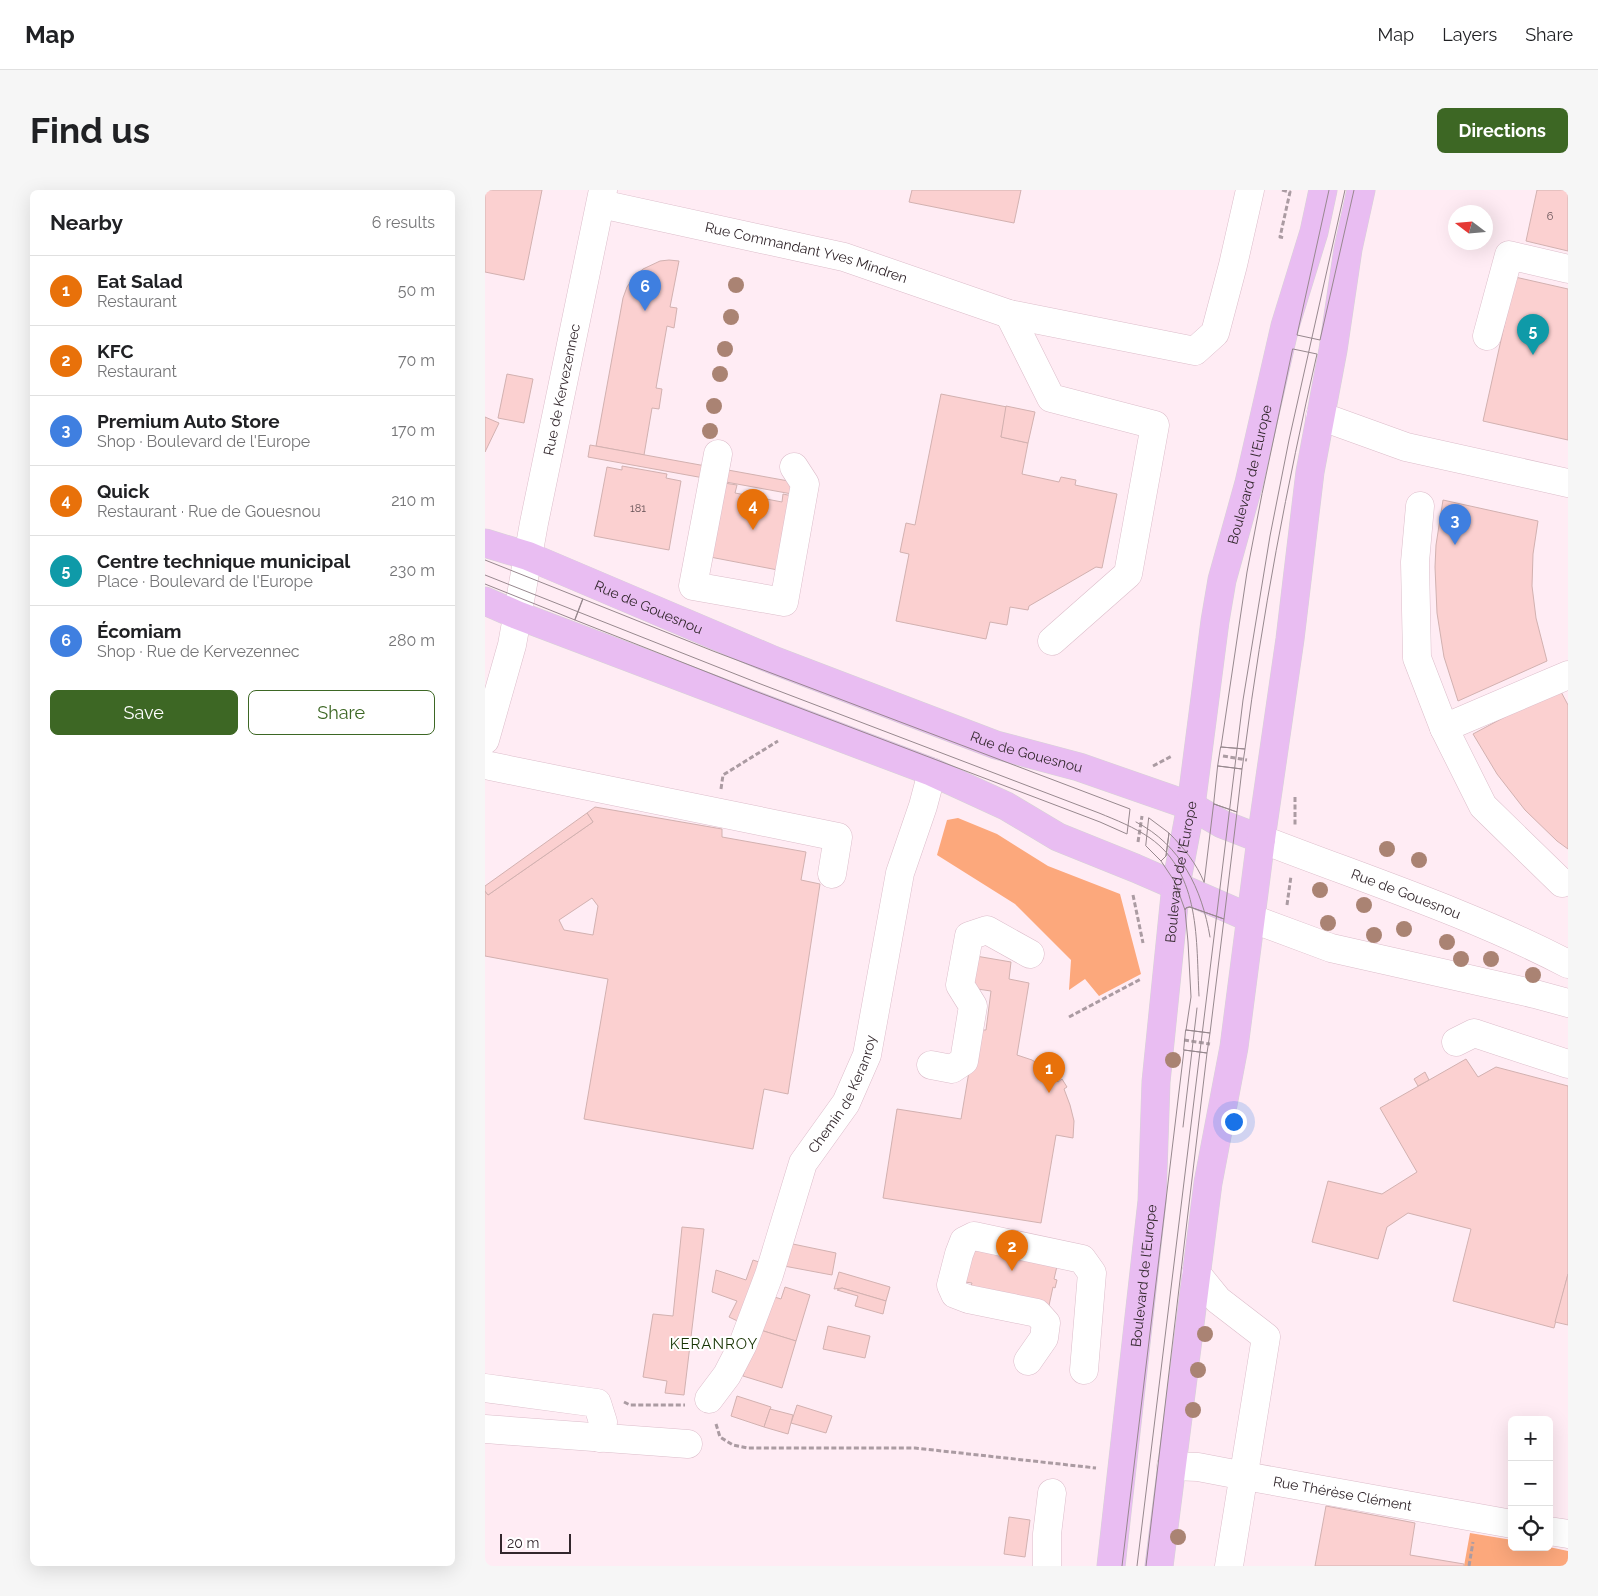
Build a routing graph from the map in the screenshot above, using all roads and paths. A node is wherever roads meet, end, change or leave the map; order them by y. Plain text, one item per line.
1 (1250, 190) edge
2 (1282, 190) edge
3 (1323, 190) edge
4 (1361, 190) edge
5 (602, 197) edge
6 (1288, 238) dead end
7 (1568, 269) edge
8 (1009, 314) junction
9 (1487, 336) dead end
10 (1320, 416) junction
11 (718, 454) dead end
12 (794, 467) dead end
13 (1568, 483) edge
14 (1421, 506) dead end
15 (485, 543) edge
16 (528, 556) junction
17 (485, 601) edge
18 (519, 603) junction
19 (1052, 641) dead end
20 (1568, 675) edge
21 (1444, 728) junction
22 (781, 739) dead end
23 (485, 740) edge
24 (1198, 752) junction
25 (1272, 763) junction
26 (485, 765) edge
27 (932, 772) junction
28 (723, 775) dead end
29 (1191, 806) junction
30 (1261, 839) junction
31 (832, 874) dead end
32 (1562, 883) dead end
33 (1176, 885) junction
34 (1251, 918) junction
35 (1030, 954) dead end
36 (1568, 964) edge
37 (1148, 975) dead end
38 (1568, 1003) edge
39 (1069, 1017) dead end
40 (1184, 1040) dead end
41 (1456, 1042) dead end
42 (1214, 1045) dead end
43 (1568, 1064) edge
44 (931, 1065) dead end
45 (1195, 1273) junction
46 (1028, 1360) dead end
47 (1084, 1370) dead end
48 (485, 1388) edge
49 (709, 1399) junction
50 (622, 1401) dead end
51 (485, 1429) edge
52 (600, 1438) junction
53 (688, 1444) dead end
54 (1171, 1466) junction
55 (1096, 1468) dead end
56 (1245, 1476) junction
57 (1052, 1493) dead end
58 (1508, 1523) edge
59 (1553, 1532) edge
60 (1568, 1534) edge
61 (1047, 1566) edge
62 (1111, 1566) edge
63 (1159, 1566) edge
64 (1229, 1566) edge

1 - 8 street, Rue Commandant Yves Mindren
2 - 6 path
3 - 24 main road, Boulevard de l'Europe
4 - 10 main road
5 - 8 street, Rue Commandant Yves Mindren
5 - 16 street, Rue de Kervezennec
7 - 9 street
8 - 19 street
10 - 13 street
10 - 25 main road
11 - 12 street
14 - 21 street
15 - 16 main road, Rue de Gouesnou
16 - 18 street, Rue de Kervezennec
16 - 29 main road, Rue de Gouesnou
17 - 18 main road
18 - 23 street, Rue de Kervezennec
18 - 27 main road
20 - 21 street
21 - 32 street
22 - 28 path
24 - 25 path
24 - 29 main road, Boulevard de l'Europe
25 - 30 main road
26 - 31 street
27 - 33 main road
27 - 49 street, Chemin de Keranroy
29 - 30 main road, Rue de Gouesnou
29 - 33 main road, Boulevard de l'Europe
30 - 34 main road
30 - 36 street, Rue de Gouesnou
33 - 34 main road
33 - 62 main road, Boulevard de l'Europe
34 - 38 street
34 - 45 main road
35 - 44 street
37 - 39 path
40 - 42 path
41 - 43 street
45 - 54 main road
45 - 56 street
46 - 47 street
48 - 52 street
49 - 50 path
49 - 55 path
51 - 52 street
52 - 53 street
54 - 56 street, Rue Thérèse Clément
54 - 63 main road
56 - 58 street, Rue Thérèse Clément
56 - 64 street
57 - 61 street
59 - 60 street

